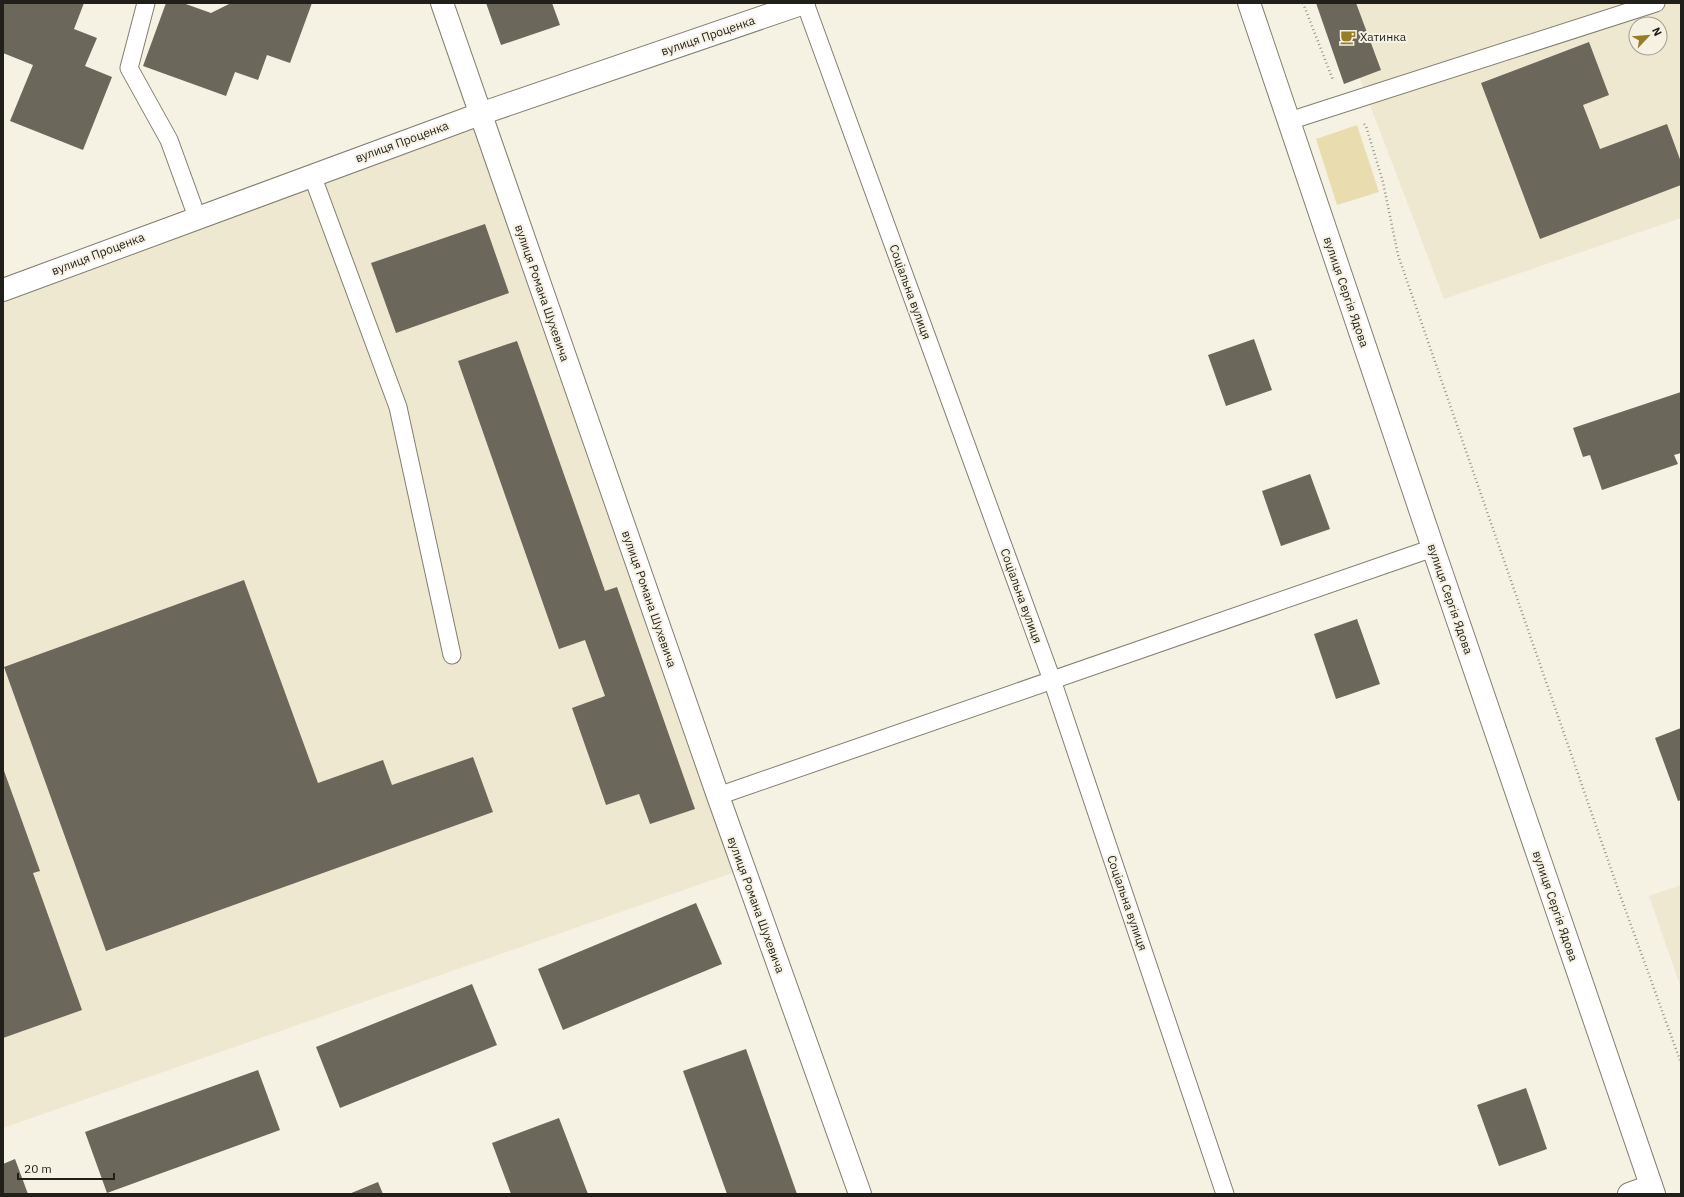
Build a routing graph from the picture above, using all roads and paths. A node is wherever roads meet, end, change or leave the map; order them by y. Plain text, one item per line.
1 (146, 3) edge
2 (442, 3) edge
3 (804, 3) edge
4 (1250, 3) edge
5 (1303, 3) edge
6 (1656, 3) edge
7 (1342, 104) junction
8 (480, 114) junction
9 (1289, 121) junction
10 (312, 175) junction
11 (197, 217) junction
12 (3, 290) edge
13 (1433, 548) junction
14 (452, 655) dead end
15 (1052, 680) junction
16 (718, 796) junction
17 (1681, 1063) edge
18 (1653, 1190) edge
19 (860, 1194) edge
20 (1225, 1194) edge
21 (1629, 1194) edge

1 - 11 lane
2 - 8 street, вулиця Романа Шухевича
3 - 8 street, вулиця Проценка
3 - 15 lane, Соціальна вулиця
4 - 9 street, вулиця Сергія Ядова
5 - 7 path
6 - 7 lane
7 - 9 lane
7 - 17 path
8 - 10 street, вулиця Проценка
8 - 16 street, вулиця Романа Шухевича
9 - 13 street, вулиця Сергія Ядова
10 - 11 street, вулиця Проценка
10 - 14 lane
11 - 12 street, вулиця Проценка
13 - 15 lane
13 - 18 street, вулиця Сергія Ядова
15 - 16 lane
15 - 20 lane, Соціальна вулиця
16 - 19 street, вулиця Романа Шухевича
18 - 21 street

